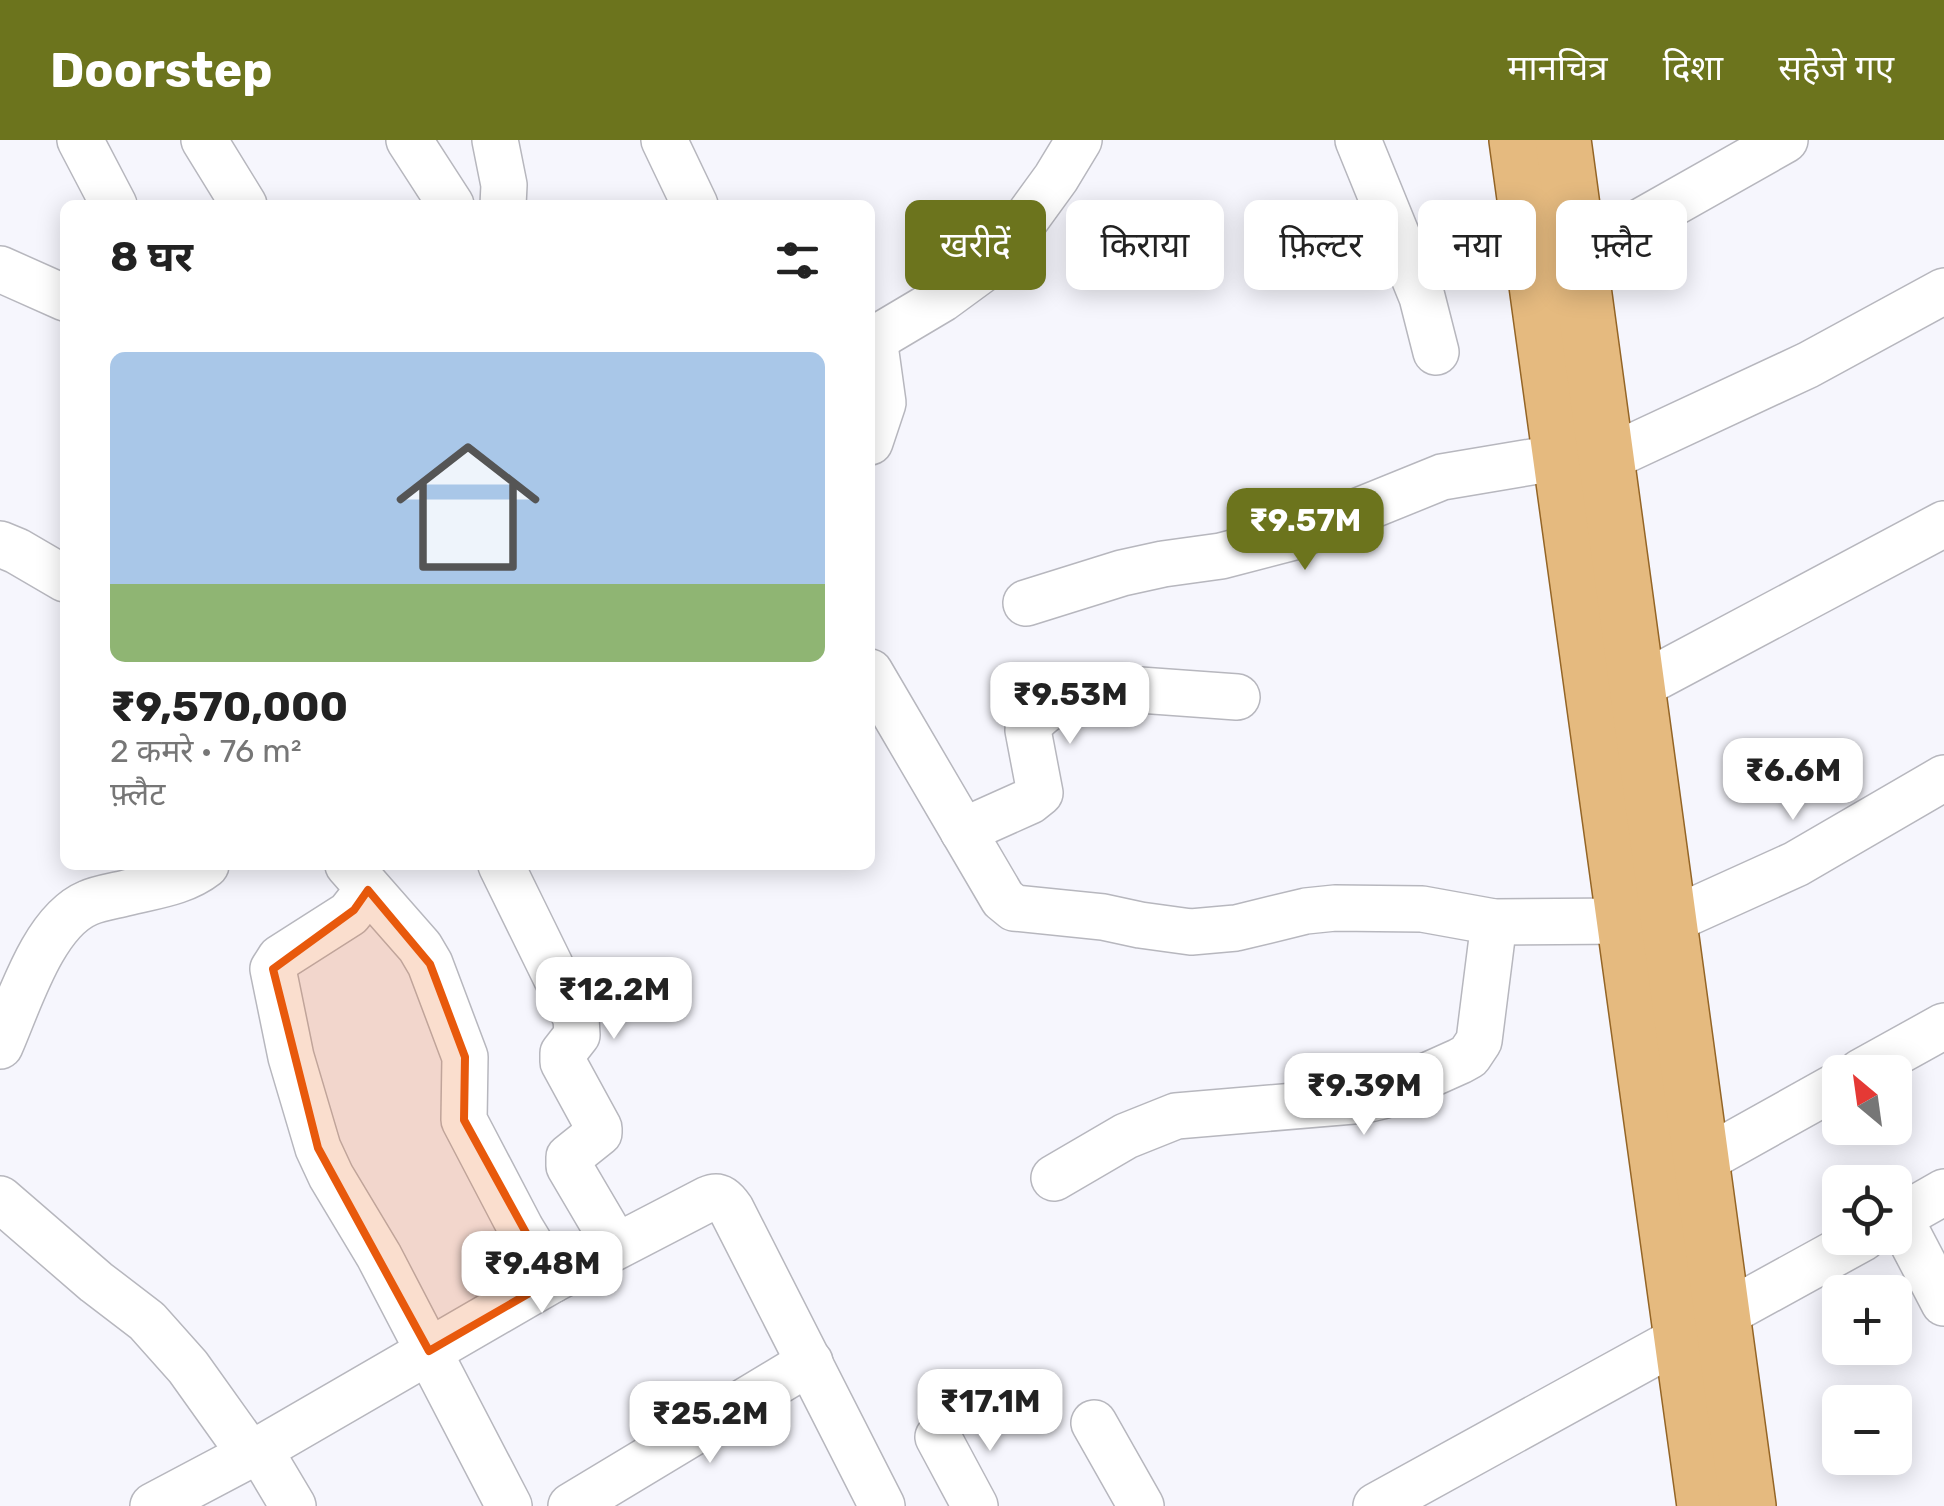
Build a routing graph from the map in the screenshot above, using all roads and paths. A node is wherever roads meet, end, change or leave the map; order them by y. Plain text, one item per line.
1 (80, 140) edge
2 (204, 140) edge
3 (408, 140) edge
4 (495, 140) edge
5 (664, 140) edge
6 (1079, 140) edge
7 (1358, 140) edge
8 (1517, 140) edge
9 (1563, 140) edge
10 (1785, 140) edge
11 (111, 200) edge
12 (241, 200) edge
13 (449, 200) edge
14 (503, 200) edge
15 (693, 200) edge
16 (1571, 200) edge
17 (1679, 200) edge
18 (0, 269) edge
19 (1579, 290) edge
20 (1944, 290) edge
21 (60, 296) edge
22 (875, 336) edge
23 (1436, 352) dead end
24 (875, 355) edge
25 (875, 427) edge
26 (1583, 458) junction
27 (1944, 524) edge
28 (0, 544) edge
29 (60, 576) edge
30 (1026, 604) dead end
31 (875, 680) edge
32 (1636, 688) junction
33 (1236, 697) dead end
34 (1944, 778) edge
35 (963, 830) junction
36 (197, 870) edge
37 (503, 870) edge
38 (358, 877) edge
39 (1648, 921) junction
40 (1494, 922) junction
41 (1944, 1026) edge
42 (0, 1046) edge
43 (1892, 1055) edge
44 (1822, 1094) edge
45 (1702, 1161) junction
46 (1054, 1178) dead end
47 (1944, 1192) edge
48 (0, 1199) edge
49 (1912, 1210) edge
50 (616, 1246) junction
51 (1832, 1255) edge
52 (1908, 1255) edge
53 (552, 1280) junction
54 (1944, 1303) edge
55 (1702, 1327) junction
56 (429, 1351) junction
57 (810, 1362) junction
58 (1094, 1423) dead end
59 (938, 1437) dead end
60 (255, 1452) junction
61 (153, 1506) edge
62 (293, 1506) edge
63 (509, 1506) edge
64 (571, 1506) edge
65 (882, 1506) edge
66 (975, 1506) edge
67 (1141, 1506) edge
68 (1376, 1506) edge
69 (1705, 1506) edge
70 (1748, 1506) edge

1 - 11 street
2 - 12 street
3 - 13 street
4 - 14 street
5 - 15 street
6 - 22 street
7 - 23 street
8 - 26 main road
9 - 16 main road
10 - 17 street
18 - 21 street
19 - 26 main road
20 - 26 street
24 - 25 street
26 - 30 street
26 - 32 main road
26 - 39 main road
27 - 32 street
28 - 29 street
31 - 35 street
32 - 39 main road
33 - 35 street
34 - 39 street
35 - 40 street
36 - 42 street
37 - 50 street
38 - 53 street
38 - 56 street
39 - 40 street
39 - 45 main road
39 - 55 main road
40 - 46 street
41 - 43 street
44 - 45 street
45 - 55 main road
47 - 49 street
48 - 60 street
50 - 53 street
50 - 57 street
51 - 55 street
52 - 54 street
53 - 56 street
55 - 68 street
55 - 69 main road
55 - 70 main road
56 - 60 street
56 - 63 street
57 - 64 street
57 - 65 street
58 - 67 street
59 - 66 street
60 - 61 street
60 - 62 street

